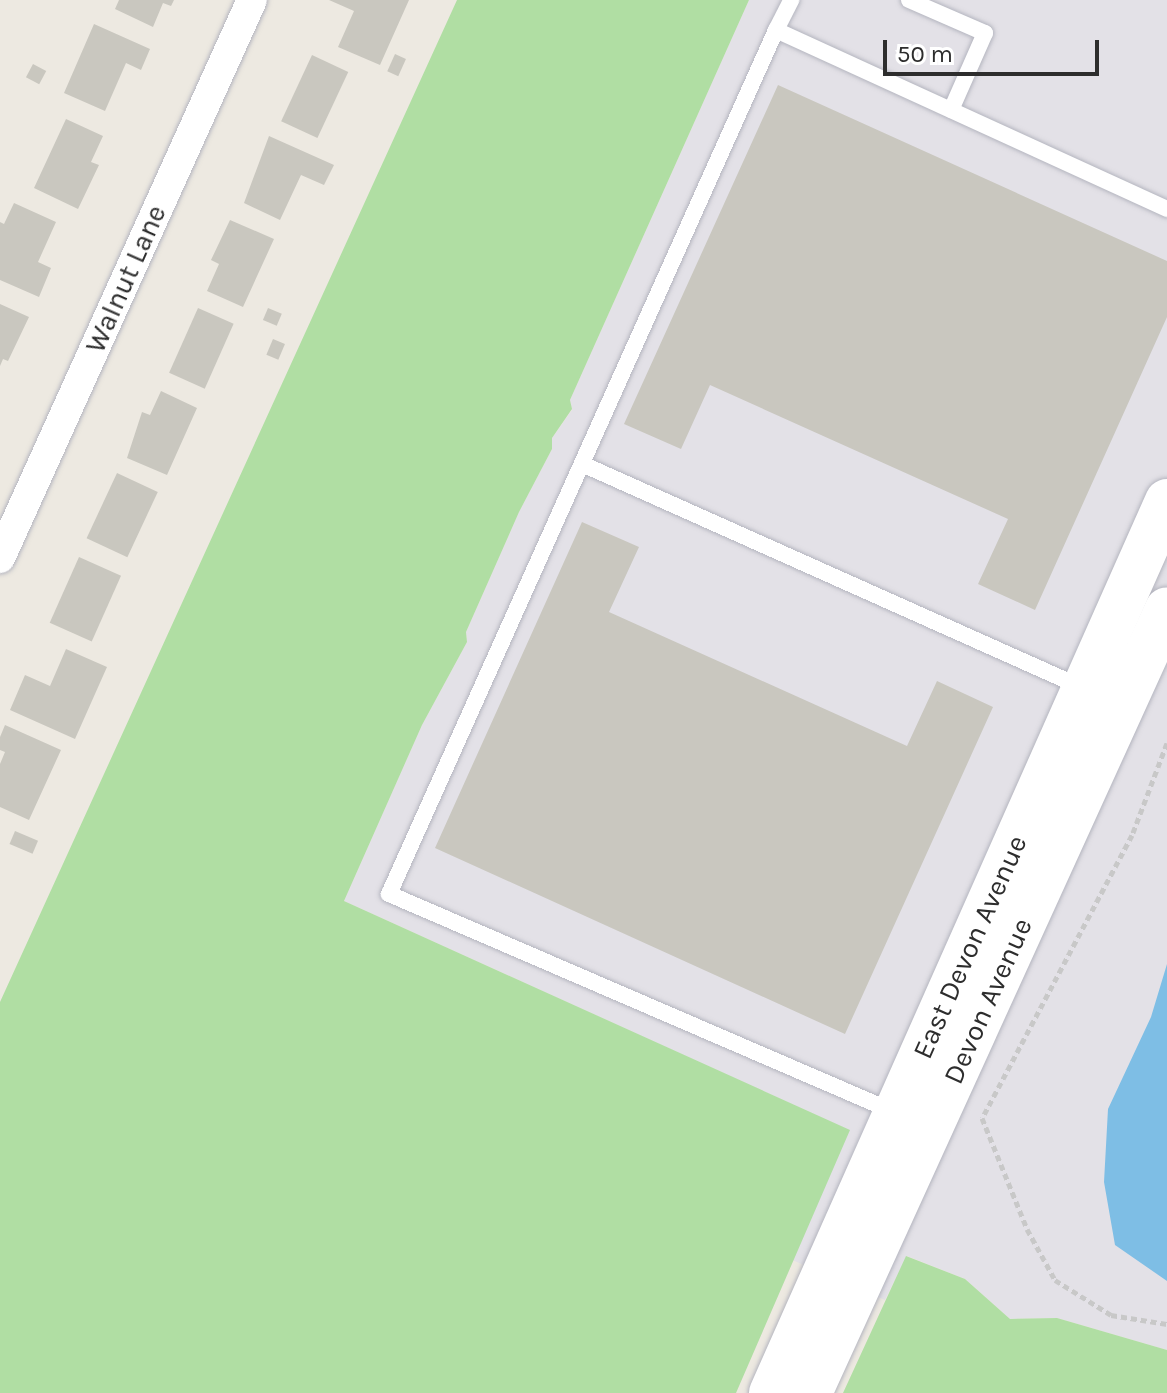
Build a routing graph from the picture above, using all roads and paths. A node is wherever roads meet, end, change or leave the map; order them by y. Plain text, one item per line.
1 (252, 0) edge
2 (791, 0) edge
3 (909, 0) edge
4 (776, 30) junction
5 (951, 110) junction
6 (1167, 209) edge
7 (582, 464) junction
8 (1167, 501) edge
9 (0, 558) edge
10 (1167, 609) edge
11 (1103, 696) junction
12 (1167, 743) edge
13 (913, 1120) junction
14 (1167, 1324) edge
15 (771, 1393) edge
16 (810, 1393) edge

1 - 9 street, Walnut Lane
2 - 4 lane
3 - 5 lane
4 - 5 lane
4 - 7 lane
5 - 6 lane
7 - 11 lane
7 - 13 lane
8 - 11 main road
10 - 11 main road, Devon Avenue
11 - 13 main road, Devon Avenue
12 - 14 path
13 - 15 main road
13 - 16 main road, Devon Avenue

